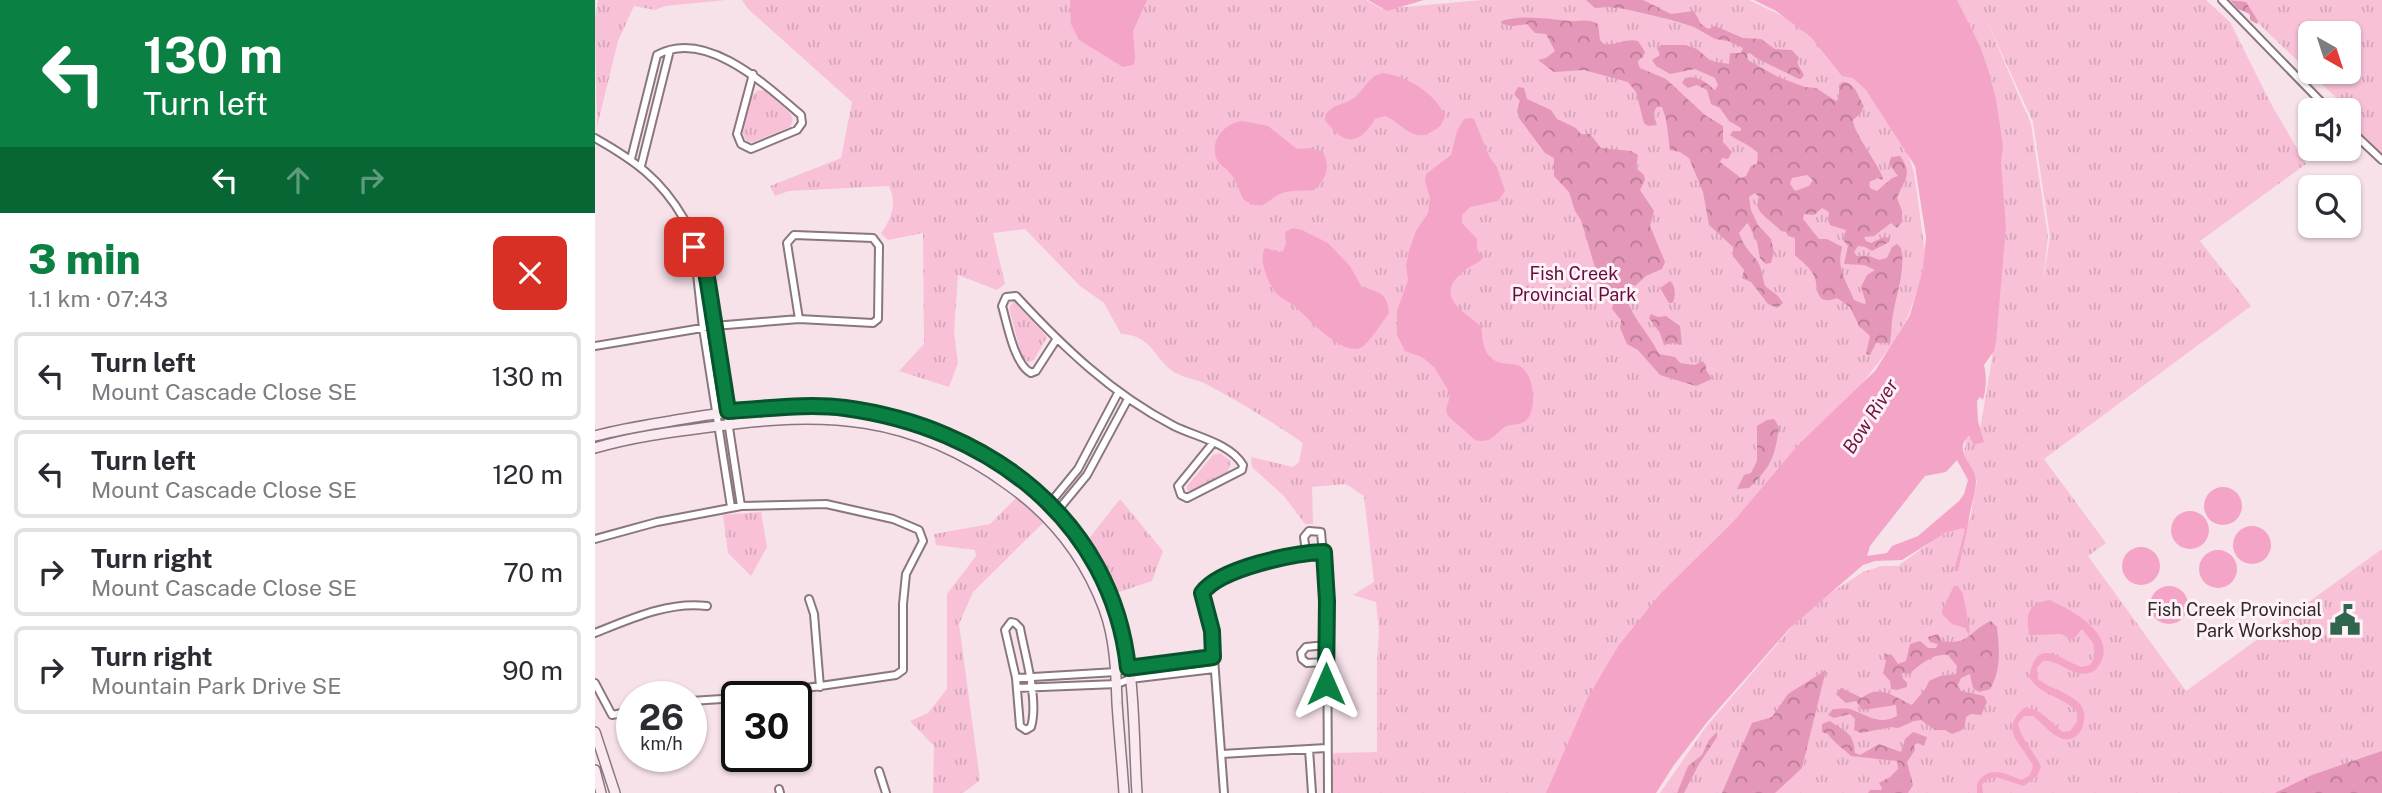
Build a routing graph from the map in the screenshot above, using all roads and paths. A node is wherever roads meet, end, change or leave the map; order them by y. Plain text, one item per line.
1 (2222, 0) edge
2 (670, 50) junction
3 (753, 74) junction
4 (2317, 98) edge
5 (595, 138) edge
6 (2361, 141) edge
7 (631, 159) junction
8 (2382, 160) edge
9 (641, 166) junction
10 (694, 247) junction
11 (799, 319) junction
12 (713, 326) junction
13 (703, 328) junction
14 (1056, 340) junction
15 (595, 346) edge
16 (1118, 393) junction
17 (1128, 399) junction
18 (728, 411) junction
19 (716, 413) junction
20 (729, 424) junction
21 (718, 426) junction
22 (595, 436) edge
23 (1213, 443) junction
24 (595, 448) edge
25 (1090, 449) junction
26 (1100, 453) junction
27 (1051, 504) junction
28 (741, 506) junction
29 (731, 507) junction
30 (1058, 512) junction
31 (1046, 517) junction
32 (595, 539) edge
33 (1306, 552) junction
34 (1324, 552) junction
35 (809, 599) dead end
36 (707, 606) dead end
37 (595, 633) edge
38 (1326, 645) junction
39 (1213, 657) junction
40 (1326, 662) junction
41 (1128, 668) junction
42 (1214, 669) junction
43 (1116, 672) junction
44 (1029, 676) junction
45 (1016, 678) junction
46 (1130, 679) junction
47 (595, 683) edge
48 (1117, 684) junction
49 (820, 687) junction
50 (1031, 687) junction
51 (812, 688) edge
52 (1017, 688) junction
53 (616, 714) edge
54 (595, 733) edge
55 (1326, 748) junction
56 (1309, 749) junction
57 (1222, 754) junction
58 (595, 771) edge
59 (879, 771) dead end
60 (601, 793) edge
61 (615, 793) edge
62 (885, 793) edge
63 (1124, 793) edge
64 (1137, 793) edge
65 (1224, 793) edge
66 (1312, 793) edge
67 (1328, 793) edge

1 - 4 street
2 - 3 street
2 - 7 street
2 - 9 street
3 - 3 street
5 - 7 street
6 - 8 street
7 - 9 street
9 - 10 street
10 - 12 street
10 - 13 street
11 - 11 street
11 - 12 street
12 - 13 street
12 - 18 street
13 - 15 street
13 - 19 street
14 - 14 street
14 - 16 street
16 - 17 street
16 - 25 street
17 - 23 street
17 - 26 street
18 - 19 street
18 - 20 street
18 - 27 street
19 - 21 street
19 - 22 street
20 - 21 street
20 - 28 street
20 - 31 street
21 - 24 street
21 - 29 street
23 - 23 street
25 - 26 street
25 - 27 street
26 - 30 street
27 - 30 street
27 - 31 street
28 - 29 street
28 - 49 street
29 - 32 street
30 - 31 street
30 - 41 street
31 - 43 street
33 - 34 street
33 - 34 street
33 - 39 street
34 - 38 street
35 - 49 street
36 - 37 street
38 - 40 street
38 - 40 street
39 - 41 street
39 - 42 street
40 - 55 street
41 - 43 street
41 - 46 street
42 - 46 street
42 - 57 street
43 - 44 street
43 - 48 street
44 - 45 street
44 - 45 street
44 - 50 street
45 - 52 street
46 - 48 street
46 - 64 street
47 - 53 street
48 - 50 street
48 - 63 street
49 - 51 street
50 - 52 street
50 - 52 street
54 - 61 street
55 - 56 street
55 - 67 street
56 - 57 street
56 - 66 street
57 - 65 street
58 - 60 street
59 - 62 street

